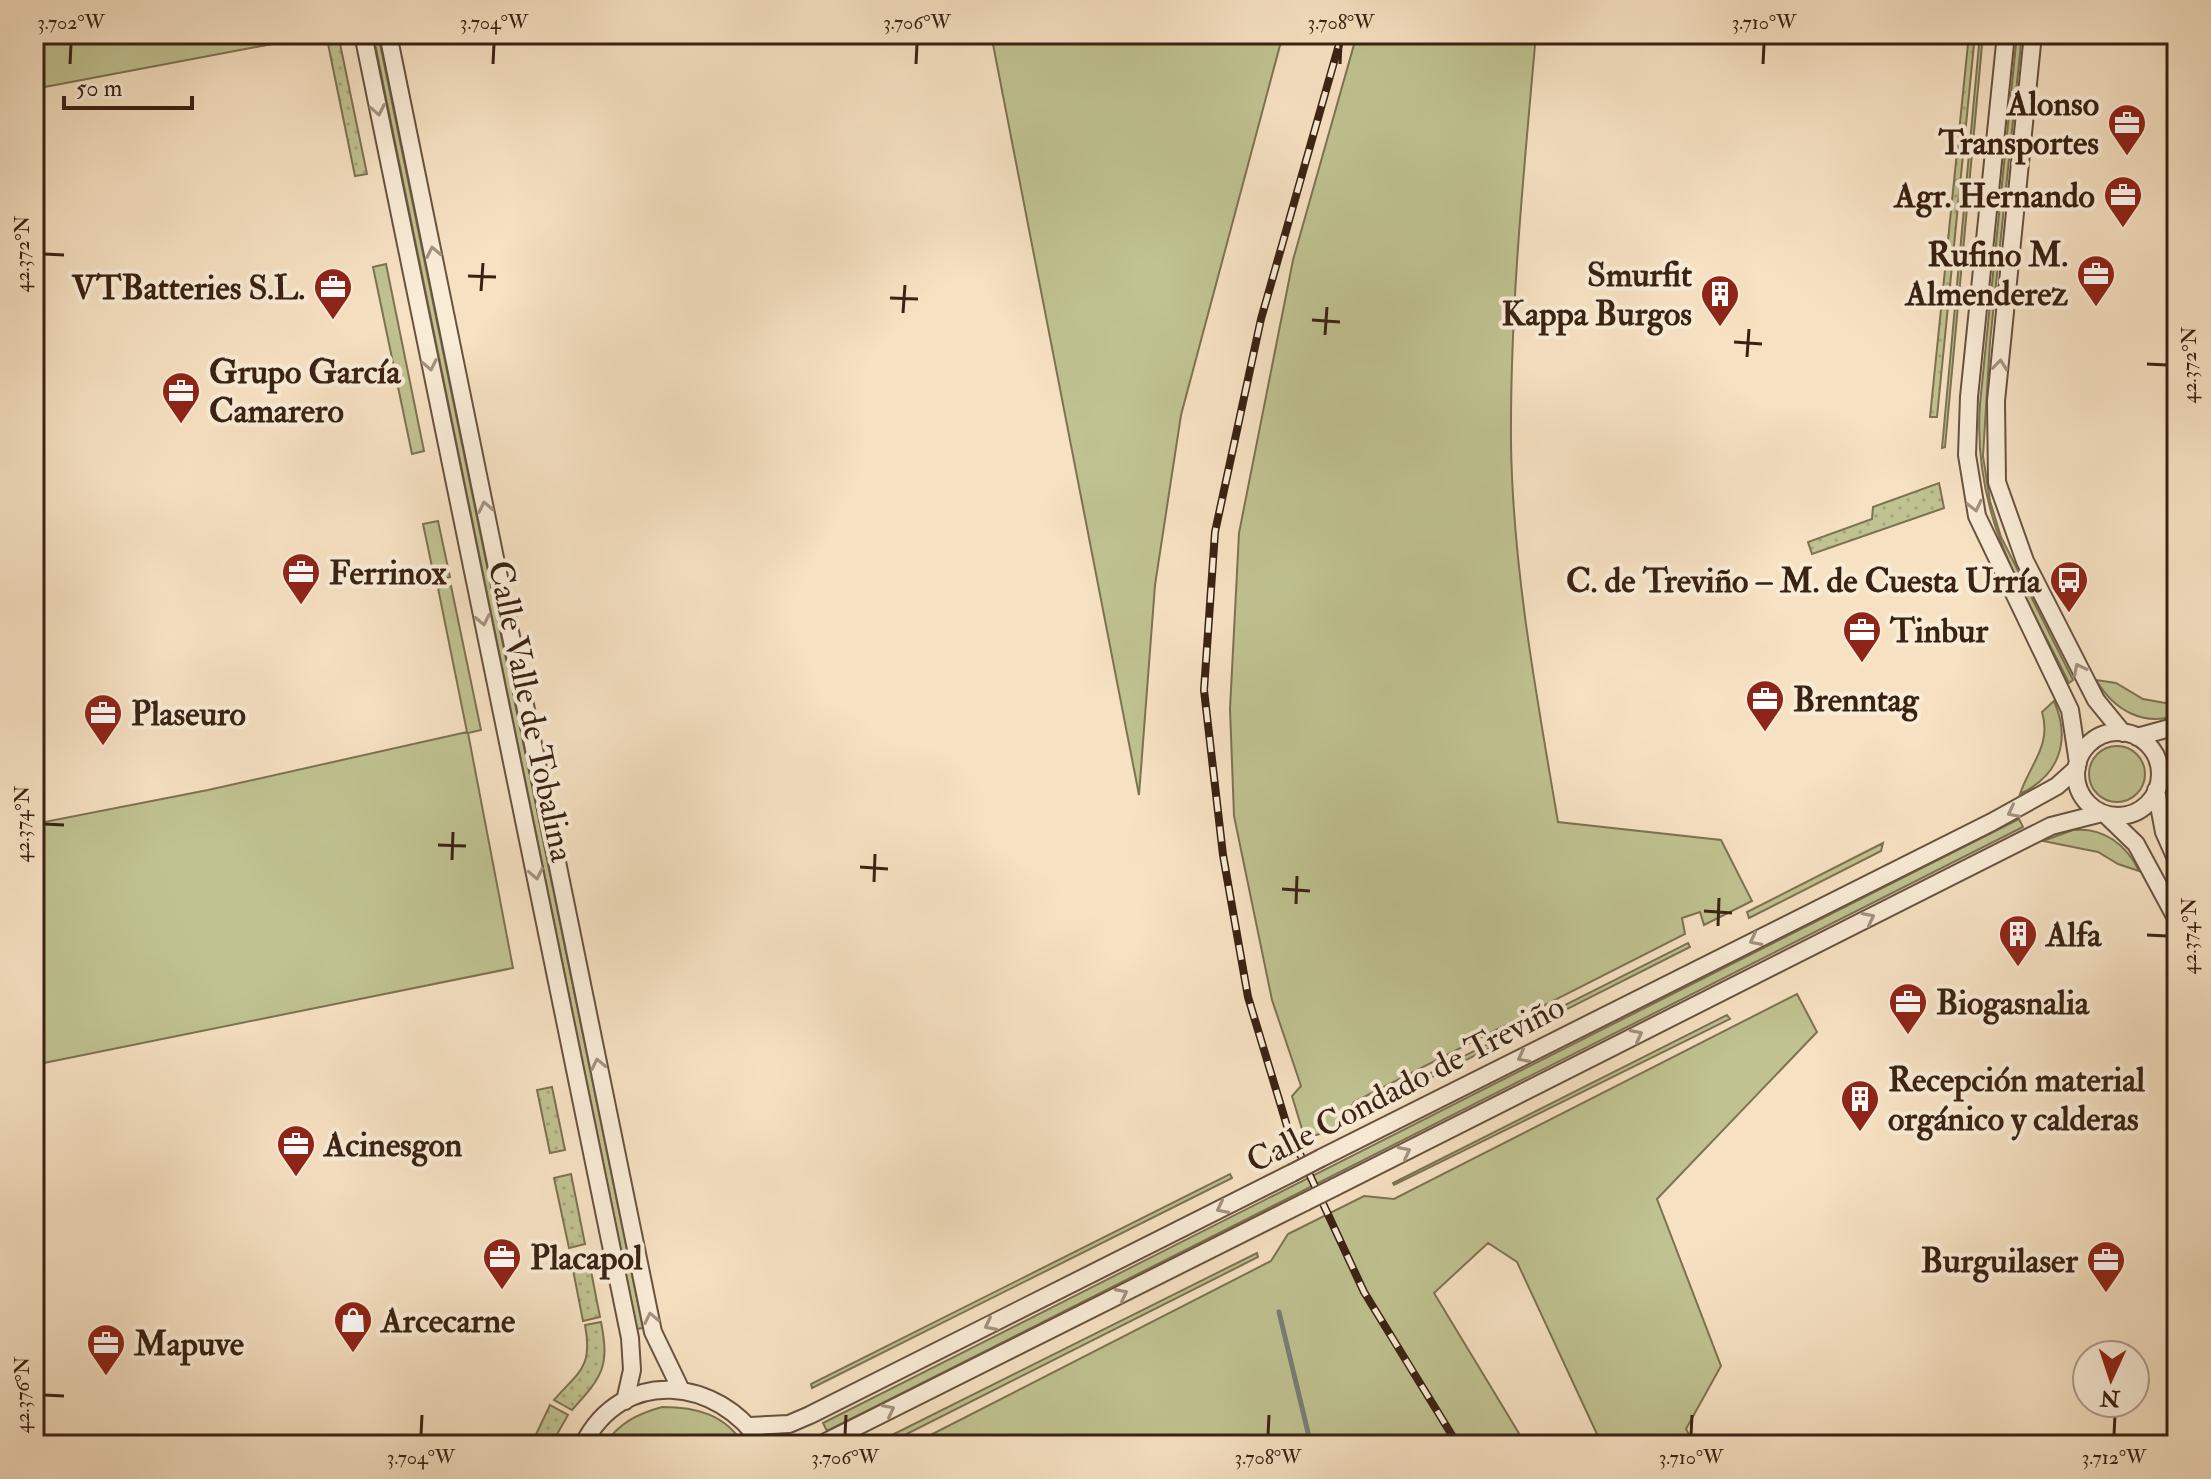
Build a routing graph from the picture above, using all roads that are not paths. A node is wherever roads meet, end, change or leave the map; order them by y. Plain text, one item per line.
1 (363, 34) edge
2 (388, 34) edge
3 (2006, 34) edge
4 (2033, 34) edge
5 (2177, 726) edge
6 (2130, 735) junction
7 (2077, 766) junction
8 (2177, 767) edge
9 (2158, 785) junction
10 (2103, 813) junction
11 (2177, 861) edge
12 (2177, 920) edge
13 (681, 1390) junction
14 (625, 1401) junction
15 (750, 1426) junction
16 (583, 1445) edge
17 (762, 1445) edge
18 (820, 1445) edge

1 -> 14 street, Calle Valle de Tobalina
13 -> 2 street, Calle Valle de Tobalina
3 -> 7 street
6 -> 4 street
5 - 6 street
6 - 7 street
6 - 9 street
7 - 10 street
7 -> 15 street, Calle Condado de Treviño, bridge
8 - 9 street
9 - 10 street
9 - 11 street
10 - 12 street
18 -> 10 street, Calle Condado de Treviño, bridge
13 - 14 street
13 - 15 street
14 - 16 street
15 - 17 street

